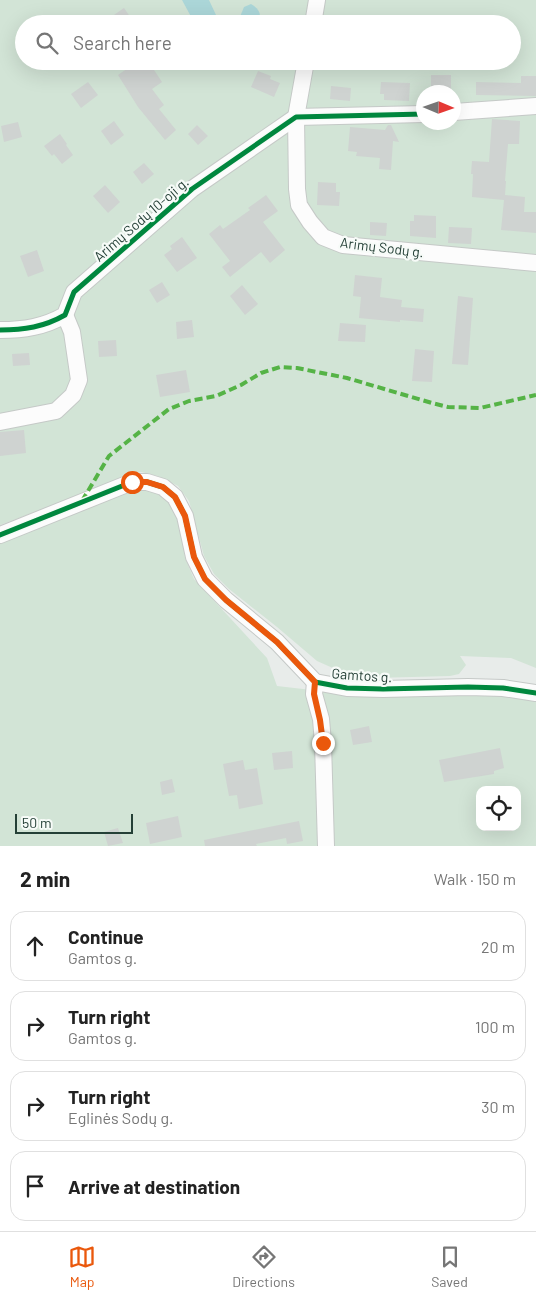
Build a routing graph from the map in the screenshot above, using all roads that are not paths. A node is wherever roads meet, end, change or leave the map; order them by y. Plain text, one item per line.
1 (317, 0) edge
2 (314, 15) edge
3 (304, 70) edge
4 (536, 106) edge
5 (461, 111) edge
6 (416, 114) edge
7 (296, 117) junction
8 (536, 263) edge
9 (65, 315) junction
10 (0, 330) edge
11 (0, 422) edge
12 (0, 535) edge
13 (315, 682) junction
14 (536, 693) edge
15 (326, 846) edge

1 - 2 street
3 - 7 street, Arimų Sodų g.
4 - 5 street
6 - 7 street
7 - 8 street, Arimų Sodų g.
7 - 9 street, Arimų Sodų 10-oji g.
9 - 10 street
9 - 11 street
12 - 13 street, Gamtos g.
13 - 14 street, Gamtos g.
13 - 15 street

